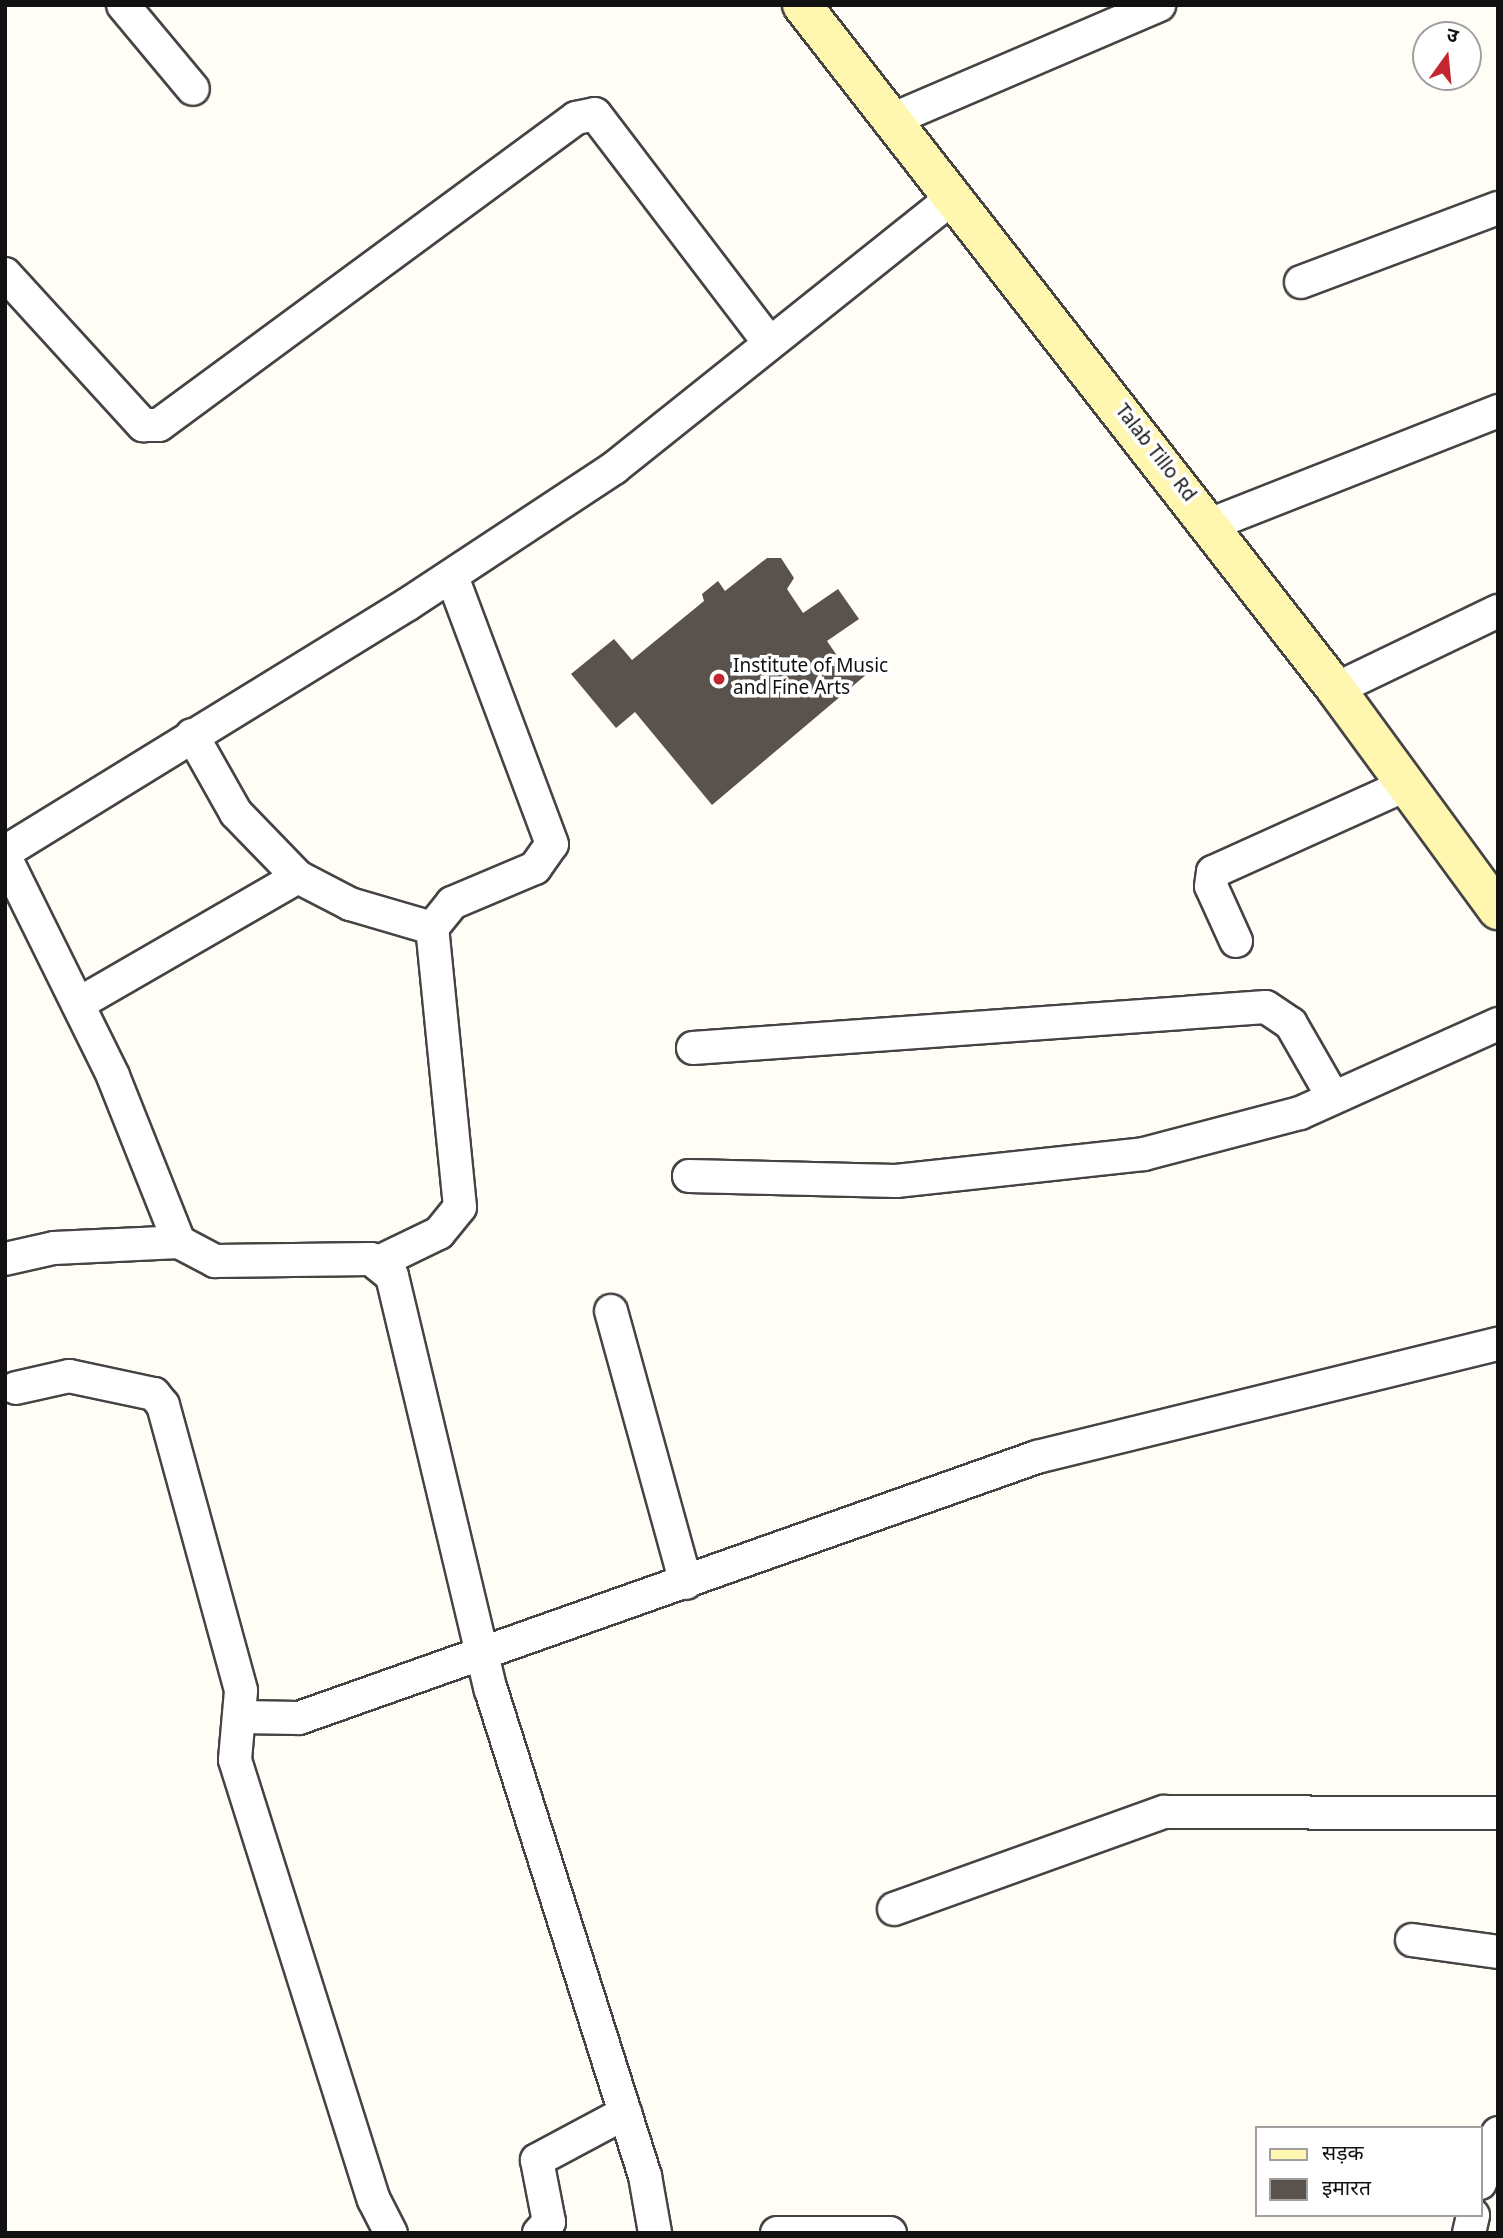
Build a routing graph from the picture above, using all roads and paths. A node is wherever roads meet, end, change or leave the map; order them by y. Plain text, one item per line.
1 (123, 5) edge
2 (1159, 5) edge
3 (807, 7) edge
4 (193, 89) dead end
5 (888, 121) junction
6 (949, 201) junction
7 (1498, 208) edge
8 (5, 274) edge
9 (1301, 282) dead end
10 (769, 342) junction
11 (1498, 411) edge
12 (1209, 525) junction
13 (452, 576) junction
14 (1498, 611) edge
15 (1336, 689) junction
16 (192, 735) junction
17 (1406, 785) junction
18 (5, 854) edge
19 (298, 877) junction
20 (1498, 910) edge
21 (432, 928) junction
22 (1237, 941) dead end
23 (78, 1004) junction
24 (1498, 1024) edge
25 (693, 1048) dead end
26 (1333, 1097) junction
27 (689, 1176) dead end
28 (179, 1242) junction
29 (5, 1259) edge
30 (381, 1261) junction
31 (611, 1311) dead end
32 (1498, 1344) edge
33 (16, 1388) dead end
34 (686, 1583) junction
35 (482, 1653) junction
36 (240, 1717) junction
37 (1498, 1813) edge
38 (894, 1909) dead end
39 (1412, 1940) dead end
40 (1498, 1952) edge
41 (625, 2113) junction
42 (1498, 2133) edge
43 (1482, 2177) edge
44 (391, 2233) edge
45 (539, 2233) edge
46 (655, 2233) edge
47 (777, 2233) edge
48 (890, 2233) edge

1 - 4 street
2 - 5 street
3 - 5 main road, Talab Tillo Rd
5 - 6 main road, Talab Tillo Rd
6 - 10 street
6 - 12 main road, Talab Tillo Rd
7 - 9 street
8 - 10 street
10 - 13 street
11 - 12 street
12 - 15 main road, Talab Tillo Rd
13 - 16 street
13 - 21 street
14 - 15 street
15 - 17 main road, Talab Tillo Rd
16 - 18 street
16 - 19 street
17 - 20 main road, Talab Tillo Rd
17 - 22 street
18 - 23 street
19 - 21 street
19 - 23 street
21 - 30 street
23 - 28 street
24 - 26 street
25 - 26 street
26 - 27 street
28 - 29 street
28 - 30 street
30 - 35 street
31 - 34 street
32 - 34 street
33 - 36 street
34 - 35 street
35 - 36 street
35 - 41 street
36 - 44 street
37 - 38 street
39 - 40 street
41 - 45 street
41 - 46 street
42 - 43 street
47 - 48 street

